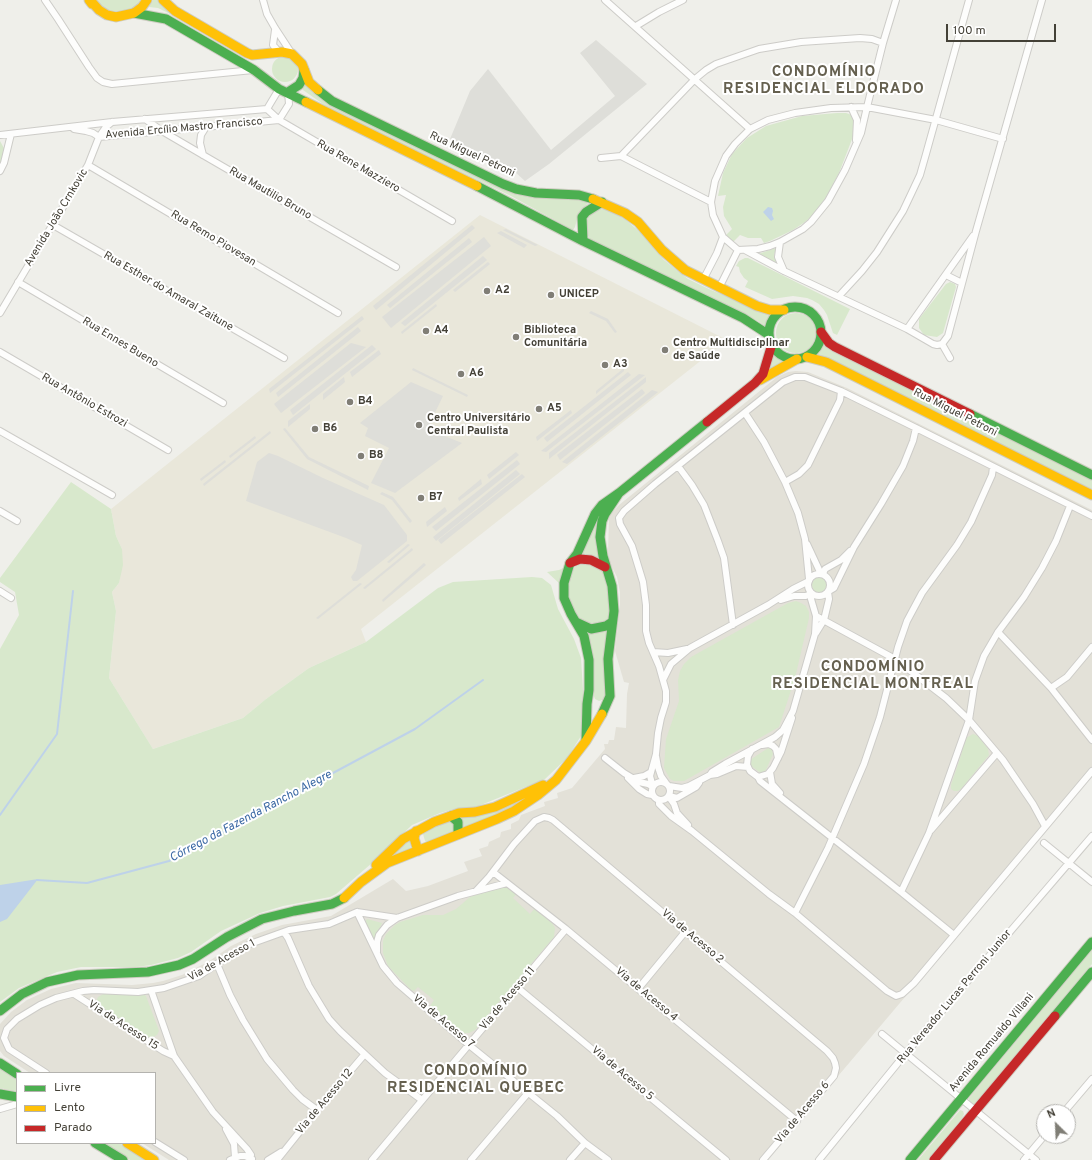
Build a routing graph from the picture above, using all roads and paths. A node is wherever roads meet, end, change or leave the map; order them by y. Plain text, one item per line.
1 (45, 0) edge
2 (147, 0) edge
3 (163, 0) edge
4 (263, 0) edge
5 (605, 0) edge
6 (683, 0) edge
7 (896, 0) edge
8 (969, 0) edge
9 (1042, 0) edge
10 (91, 1) edge
11 (134, 13) junction
12 (636, 26) junction
13 (274, 28) junction
14 (883, 43) junction
15 (279, 52) junction
16 (263, 54) junction
17 (292, 54) junction
18 (254, 70) junction
19 (304, 70) junction
20 (695, 79) junction
21 (279, 89) junction
22 (288, 92) junction
23 (851, 107) junction
24 (867, 107) junction
25 (267, 110) junction
26 (145, 119) junction
27 (279, 120) junction
28 (936, 120) junction
29 (112, 122) junction
30 (60, 127) junction
31 (206, 127) junction
32 (750, 129) junction
33 (162, 131) junction
34 (11, 134) junction
35 (0, 135) edge
36 (99, 137) junction
37 (1003, 138) junction
38 (854, 150) junction
39 (203, 155) junction
40 (621, 156) junction
41 (601, 158) dead end
42 (88, 165) junction
43 (0, 171) edge
44 (602, 202) junction
45 (711, 202) junction
46 (452, 221) dead end
47 (52, 225) junction
48 (976, 231) junction
49 (723, 237) junction
50 (583, 241) junction
51 (780, 242) junction
52 (742, 250) junction
53 (396, 267) dead end
54 (784, 271) junction
55 (946, 275) junction
56 (703, 280) junction
57 (18, 282) junction
58 (962, 283) junction
59 (719, 288) junction
60 (839, 296) junction
61 (784, 310) junction
62 (0, 313) edge
63 (338, 313) dead end
64 (907, 330) junction
65 (821, 332) junction
66 (769, 335) junction
67 (772, 344) junction
68 (942, 344) junction
69 (0, 352) edge
70 (807, 357) junction
71 (284, 358) dead end
72 (950, 358) dead end
73 (797, 359) junction
74 (755, 383) junction
75 (840, 392) junction
76 (223, 403) dead end
77 (745, 413) junction
78 (916, 428) junction
79 (0, 431) edge
80 (168, 450) dead end
81 (678, 466) junction
82 (993, 467) junction
83 (1092, 475) edge
84 (785, 482) junction
85 (619, 493) junction
86 (112, 495) dead end
87 (1092, 495) edge
88 (1070, 506) junction
89 (0, 511) edge
90 (1092, 516) edge
91 (17, 520) dead end
92 (805, 539) junction
93 (854, 547) junction
94 (570, 563) junction
95 (606, 567) junction
96 (822, 574) junction
97 (809, 580) junction
98 (0, 591) edge
99 (828, 591) junction
100 (811, 593) junction
101 (11, 598) dead end
102 (768, 605) junction
103 (816, 616) junction
104 (824, 620) junction
105 (576, 622) junction
106 (612, 622) junction
107 (733, 625) junction
108 (998, 632) junction
109 (815, 634) junction
110 (1092, 647) edge
111 (690, 648) junction
112 (653, 652) junction
113 (895, 659) junction
114 (663, 680) junction
115 (1051, 688) junction
116 (588, 700) junction
117 (605, 708) junction
118 (793, 711) junction
119 (969, 720) junction
120 (1092, 740) edge
121 (586, 741) junction
122 (760, 745) junction
123 (752, 749) junction
124 (997, 753) junction
125 (656, 754) junction
126 (606, 758) dead end
127 (778, 758) junction
128 (748, 767) junction
129 (565, 768) junction
130 (1092, 771) edge
131 (651, 772) junction
132 (770, 772) junction
133 (624, 773) junction
134 (710, 775) junction
135 (758, 777) junction
136 (631, 778) junction
137 (700, 780) junction
138 (668, 785) junction
139 (653, 787) junction
140 (652, 795) junction
141 (669, 796) junction
142 (659, 800) junction
143 (786, 801) junction
144 (451, 816) junction
145 (1045, 826) junction
146 (416, 831) junction
147 (692, 831) junction
148 (929, 833) junction
149 (458, 834) junction
150 (1092, 836) edge
151 (832, 839) junction
152 (1044, 842) dead end
153 (418, 851) junction
154 (1070, 863) junction
155 (493, 872) junction
156 (361, 882) junction
157 (1092, 882) edge
158 (507, 883) junction
159 (476, 891) junction
160 (901, 892) junction
161 (357, 912) junction
162 (795, 913) junction
163 (397, 918) junction
164 (566, 929) junction
165 (284, 932) junction
166 (685, 932) junction
167 (954, 935) junction
168 (1092, 942) edge
169 (378, 954) junction
170 (217, 964) junction
171 (1092, 972) edge
172 (518, 988) junction
173 (638, 989) junction
174 (151, 990) junction
175 (74, 994) junction
176 (0, 1011) edge
177 (882, 1034) dead end
178 (469, 1045) junction
179 (906, 1053) junction
180 (364, 1055) junction
181 (174, 1056) junction
182 (0, 1063) edge
183 (835, 1063) joint
184 (44, 1072) edge
185 (16, 1073) edge
186 (1092, 1079) edge
187 (528, 1093) junction
188 (0, 1094) edge
189 (16, 1097) edge
190 (961, 1098) junction
191 (422, 1100) junction
192 (16, 1104) edge
193 (1071, 1104) edge
194 (0, 1109) edge
195 (317, 1110) junction
196 (975, 1110) junction
197 (797, 1121) junction
198 (223, 1124) junction
199 (156, 1143) edge
200 (585, 1143) junction
201 (97, 1144) edge
202 (129, 1144) edge
203 (1037, 1144) edge
204 (285, 1148) junction
205 (1029, 1154) junction
206 (232, 1158) edge
207 (252, 1159) edge
208 (122, 1160) edge
209 (154, 1160) edge
210 (184, 1160) edge
211 (268, 1160) edge
212 (277, 1160) edge
213 (372, 1160) edge
214 (471, 1160) edge
215 (570, 1160) edge
216 (608, 1160) edge
217 (726, 1160) edge
218 (763, 1160) edge
219 (819, 1160) edge
220 (910, 1160) edge
221 (934, 1160) edge
222 (1024, 1160) edge
223 (1036, 1160) edge

1 - 18 street
2 - 11 street
3 - 16 street
4 - 13 street
5 - 12 street
6 - 12 street
7 - 14 street
8 - 28 street
9 - 37 street
10 - 11 street
11 - 18 street
12 - 20 street
13 - 15 street
13 - 17 street
14 - 20 street
14 - 24 street
15 - 16 street
15 - 17 street
16 - 18 street
17 - 19 street, Rua Miguel Petroni
18 - 21 street
19 - 22 street
19 - 44 street, Rua Miguel Petroni
20 - 32 street
20 - 40 street
21 - 22 street
21 - 25 street, Avenida Ercílio Mastro Francisco
22 - 27 street, Avenida Ercílio Mastro Francisco
22 - 50 street
23 - 24 street
23 - 32 street
23 - 38 street
24 - 28 street
24 - 38 street
25 - 26 street, Avenida Ercílio Mastro Francisco
25 - 27 street, Rua Rene Mazziero
26 - 29 street, Avenida Ercílio Mastro Francisco
26 - 33 street, Rua Mautilio Bruno
27 - 31 street, Avenida Ercílio Mastro Francisco
27 - 46 street, Rua Rene Mazziero
28 - 37 street
28 - 60 street
29 - 30 street, Avenida Ercílio Mastro Francisco
29 - 36 street, Avenida João Crnkovic
30 - 34 street, Avenida Ercílio Mastro Francisco
30 - 36 street, Avenida Ercílio Mastro Francisco
31 - 33 street, Avenida Ercílio Mastro Francisco
31 - 39 street
32 - 45 street
33 - 36 street, Avenida Ercílio Mastro Francisco
33 - 39 street, Rua Mautilio Bruno
34 - 35 street, Avenida Ercílio Mastro Francisco
34 - 43 street
36 - 42 street, Avenida João Crnkovic
37 - 48 street
38 - 51 street
39 - 53 street, Rua Mautilio Bruno
40 - 41 street
40 - 45 street
42 - 47 street, Avenida João Crnkovic
42 - 63 street, Rua Remo Piovesan
44 - 50 street
44 - 56 street, Rua Miguel Petroni
45 - 49 street
47 - 57 street, Avenida João Crnkovic
47 - 71 street, Rua Esther do Amaral Zaitune
48 - 55 street
48 - 58 street
49 - 52 street
49 - 56 street
50 - 66 street
51 - 52 street
51 - 54 street
52 - 54 street
52 - 59 street
54 - 60 street
55 - 58 street
55 - 64 street
56 - 59 street, Rua Miguel Petroni
57 - 62 street, Avenida João Crnkovic
57 - 76 street, Rua Ennes Bueno
58 - 68 street
59 - 61 street, Rua Miguel Petroni
60 - 64 street
61 - 65 street
61 - 66 street
64 - 68 street
65 - 70 street
65 - 83 street, Rua Miguel Petroni
66 - 67 street
67 - 73 street
67 - 74 street
68 - 72 street
69 - 80 street, Rua Antônio Estrozi
70 - 73 street
70 - 87 street, Rua Miguel Petroni
73 - 74 street
74 - 85 street
75 - 77 street
75 - 78 street
75 - 84 street
77 - 81 street
77 - 84 street
78 - 82 street
78 - 93 street
79 - 86 street
81 - 107 street
81 - 112 street
82 - 88 street
82 - 113 street
84 - 92 street
85 - 94 street
85 - 95 street
88 - 90 street
88 - 108 street
89 - 91 street
92 - 96 street
92 - 97 street
93 - 96 street
93 - 99 street
94 - 95 street
94 - 105 street
95 - 106 street
96 - 97 street
96 - 99 street
97 - 100 street
97 - 102 street
98 - 101 street
99 - 100 street
99 - 104 street
100 - 102 street
100 - 103 street
102 - 107 street
103 - 104 street
103 - 109 street
104 - 109 street
104 - 113 street
105 - 106 street
105 - 116 street
106 - 117 street
107 - 111 street
108 - 115 street
108 - 119 street
109 - 118 street
110 - 115 street
111 - 112 street
111 - 114 street
112 - 114 street
113 - 119 street
113 - 151 street
114 - 125 street
115 - 120 street
116 - 117 street
116 - 121 street
117 - 121 street
118 - 122 street
118 - 127 street
119 - 124 street
119 - 148 street
121 - 129 street
122 - 123 street
122 - 127 street
123 - 128 street
123 - 134 street
124 - 145 street
124 - 148 street
125 - 131 street
125 - 138 street
126 - 133 street
127 - 132 street
128 - 134 street
128 - 135 street
129 - 144 street
129 - 149 street
130 - 145 street
131 - 136 street
131 - 139 street
132 - 135 street
132 - 143 street
133 - 136 street
133 - 140 street
134 - 137 street
135 - 143 street
136 - 139 street
137 - 138 street
137 - 141 street
138 - 139 street
138 - 141 street
139 - 140 street
140 - 142 street
141 - 142 street
141 - 147 street
142 - 147 street
143 - 151 street
144 - 146 street
144 - 149 street
145 - 167 street
146 - 153 street
146 - 156 street
147 - 162 street
148 - 160 street
149 - 153 street
150 - 154 street, Rua Vereador Lucas Perroni Junior
151 - 160 street
151 - 162 street
152 - 154 street
153 - 156 street
154 - 157 street
154 - 179 street, Rua Vereador Lucas Perroni Junior
155 - 158 street, Via de Acesso 4
155 - 159 street
155 - 166 street, Via de Acesso 2
156 - 176 street
158 - 159 street
158 - 164 street, Via de Acesso 4
159 - 163 street
160 - 167 street
161 - 163 street
161 - 165 street, Via de Acesso 1
161 - 169 street, Via de Acesso 7
162 - 167 street
163 - 169 street
164 - 172 street, Via de Acesso 11
164 - 173 street, Via de Acesso 4
165 - 170 street, Via de Acesso 1
165 - 180 street
166 - 173 street
166 - 183 street, Via de Acesso 2
168 - 190 street, Avenida Romualdo Villani
169 - 178 street, Via de Acesso 7
170 - 174 street, Via de Acesso 1
170 - 195 street
171 - 196 street
172 - 178 street, Via de Acesso 11
172 - 217 street, Via de Acesso 5
173 - 197 street, Via de Acesso 4
174 - 175 street, Via de Acesso 1
174 - 181 street, Via de Acesso 15
175 - 181 street, Via de Acesso 15
175 - 184 street, Via de Acesso 1
177 - 179 street
178 - 187 street, Via de Acesso 7
178 - 191 street, Via de Acesso 11
179 - 190 street
179 - 219 street, Rua Vereador Lucas Perroni Junior
180 - 191 street
180 - 195 street, Via de Acesso 12
181 - 198 street, Via de Acesso 15
182 - 185 street
183 - 197 street, Via de Acesso 6
186 - 193 street
187 - 200 street, Via de Acesso 7
187 - 214 street
188 - 189 street
190 - 196 street
190 - 220 street, Avenida Romualdo Villani
191 - 213 street, Via de Acesso 11
192 - 194 street
195 - 204 street, Via de Acesso 12
196 - 205 street
196 - 221 street
197 - 218 street, Via de Acesso 6
198 - 206 street, Via de Acesso 15
198 - 207 street, Via de Acesso 15
199 - 210 street
200 - 215 street
200 - 216 street, Via de Acesso 7
201 - 208 street
202 - 209 street
203 - 205 street
204 - 211 street, Via de Acesso 12
204 - 212 street, Via de Acesso 12
205 - 222 street
205 - 223 street
206 - 207 street

